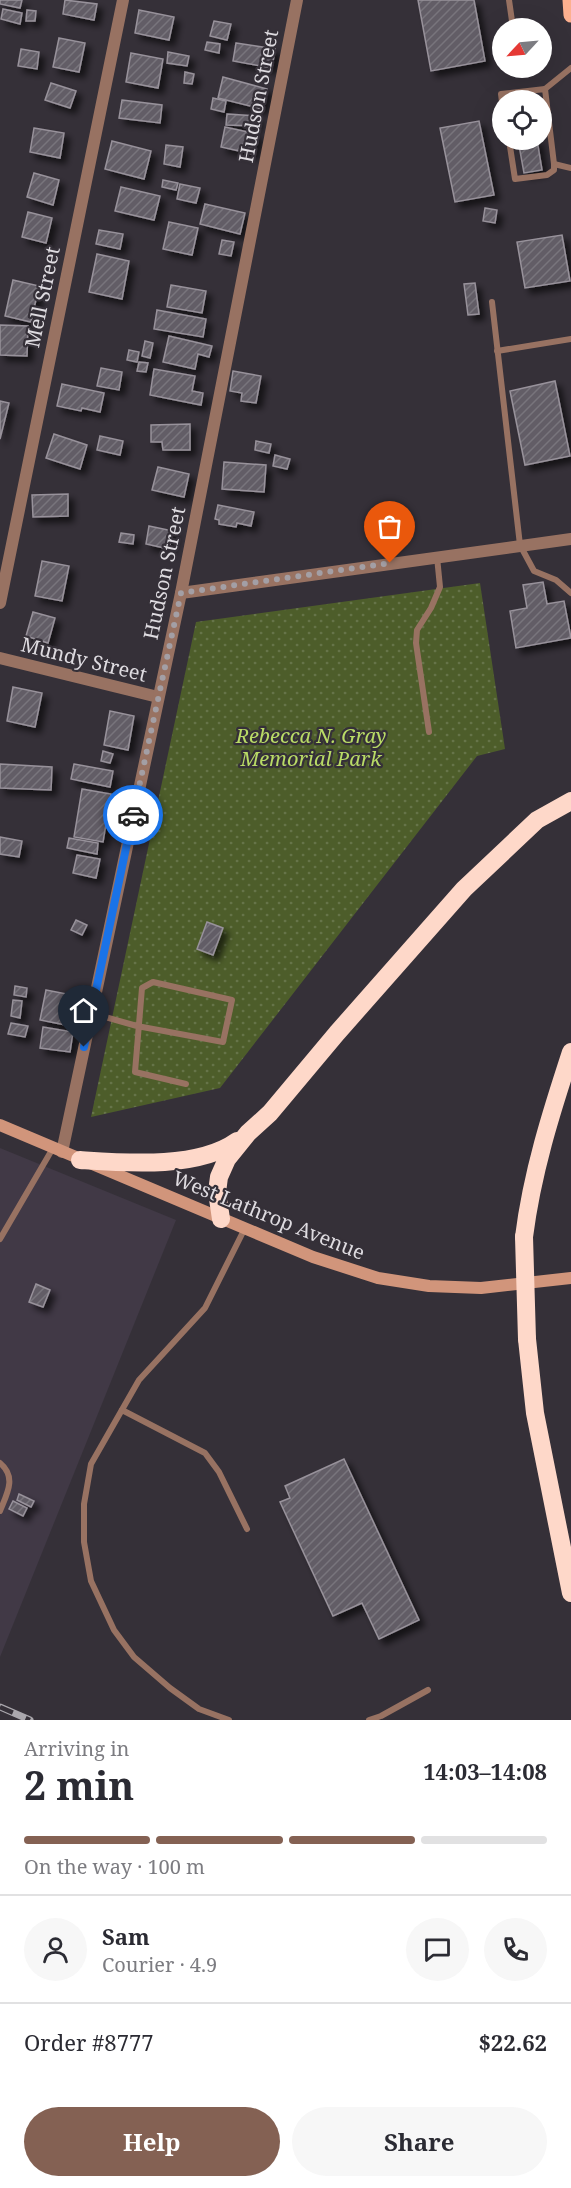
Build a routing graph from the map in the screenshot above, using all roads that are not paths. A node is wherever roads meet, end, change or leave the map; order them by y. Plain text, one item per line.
1 (123, 0) edge
2 (297, 0) edge
3 (509, 0) edge
4 (570, 0) edge
5 (571, 15) edge
6 (512, 18) edge
7 (571, 68) edge
8 (545, 89) junction
9 (536, 90) edge
10 (511, 150) edge
11 (554, 164) junction
12 (571, 168) edge
13 (492, 302) dead end
14 (571, 339) edge
15 (498, 351) junction
16 (571, 539) edge
17 (520, 545) junction
18 (437, 557) junction
19 (181, 593) junction
20 (571, 593) edge
21 (0, 603) edge
22 (0, 658) edge
23 (158, 698) junction
24 (429, 732) dead end
25 (571, 801) edge
26 (91, 1013) junction
27 (137, 1026) junction
28 (571, 1052) edge
29 (186, 1084) dead end
30 (0, 1125) edge
31 (248, 1133) junction
32 (57, 1150) junction
33 (80, 1160) junction
34 (221, 1219) junction
35 (245, 1228) junction
36 (0, 1239) edge
37 (571, 1278) edge
38 (122, 1410) junction
39 (0, 1462) edge
40 (0, 1511) edge
41 (247, 1529) dead end
42 (571, 1593) edge
43 (428, 1690) dead end
44 (229, 1720) edge
45 (369, 1720) edge

1 - 21 street, Mell Street
2 - 19 street, Hudson Street
3 - 6 lane
4 - 5 main road
7 - 8 lane
8 - 9 lane
8 - 11 lane
10 - 11 lane
11 - 12 lane
13 - 15 lane
14 - 15 lane
15 - 17 lane
16 - 17 street
17 - 18 street
17 - 20 lane
18 - 19 street
18 - 24 lane
19 - 23 street, Hudson Street
22 - 23 street, Mundy Street
23 - 26 street, Hudson Street
25 - 31 highway
26 - 27 lane
26 - 32 street, Hudson Street
27 - 27 lane
27 - 29 lane
28 - 42 highway, bridge
30 - 32 street, West Lathrop Avenue
31 - 33 highway
31 - 34 highway
32 - 33 street, West Lathrop Avenue
32 - 36 lane
33 - 34 street, West Lathrop Avenue
34 - 35 street, West Lathrop Avenue
35 - 37 street, West Lathrop Avenue
35 - 38 lane
38 - 41 lane
38 - 44 lane
39 - 40 lane
43 - 45 lane

